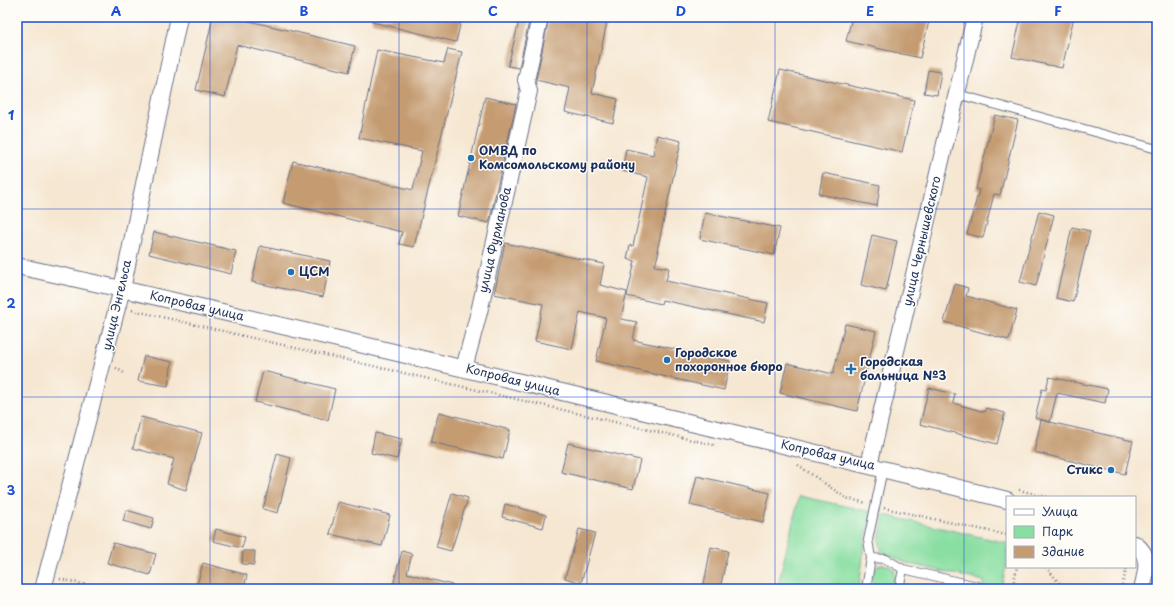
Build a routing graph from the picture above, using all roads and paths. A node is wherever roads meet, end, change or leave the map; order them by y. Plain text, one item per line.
1 (179, 17) edge
2 (540, 17) edge
3 (975, 17) edge
4 (957, 94) junction
5 (1157, 149) edge
6 (17, 266) edge
7 (122, 289) junction
8 (129, 309) dead end
9 (464, 368) junction
10 (124, 373) dead end
11 (112, 374) dead end
12 (714, 446) dead end
13 (798, 464) dead end
14 (876, 467) junction
15 (1006, 500) edge
16 (876, 506) junction
17 (1006, 534) edge
18 (1136, 545) edge
19 (871, 558) junction
20 (1017, 568) edge
21 (1047, 568) edge
22 (1127, 568) edge
23 (904, 569) junction
24 (44, 582) edge
25 (104, 589) edge
26 (866, 589) edge
27 (899, 589) edge
28 (976, 589) edge
29 (1012, 589) edge
30 (1064, 589) edge
31 (1121, 589) edge
32 (1142, 589) edge

1 - 7 street, улица Энгельса
2 - 9 street, улица Фурманова
3 - 4 street, улица Чернышевского
4 - 5 lane
4 - 14 street, улица Чернышевского
6 - 7 street, Копровая улица
7 - 9 street, Копровая улица
7 - 24 street, улица Энгельса
8 - 12 path
9 - 14 street, Копровая улица
10 - 11 path
13 - 16 path
14 - 15 street, Копровая улица
14 - 16 lane
16 - 17 path
16 - 19 lane
18 - 32 street
19 - 23 lane
19 - 26 lane
20 - 29 path
21 - 30 path
22 - 31 path
23 - 27 lane
23 - 28 lane
24 - 25 path

